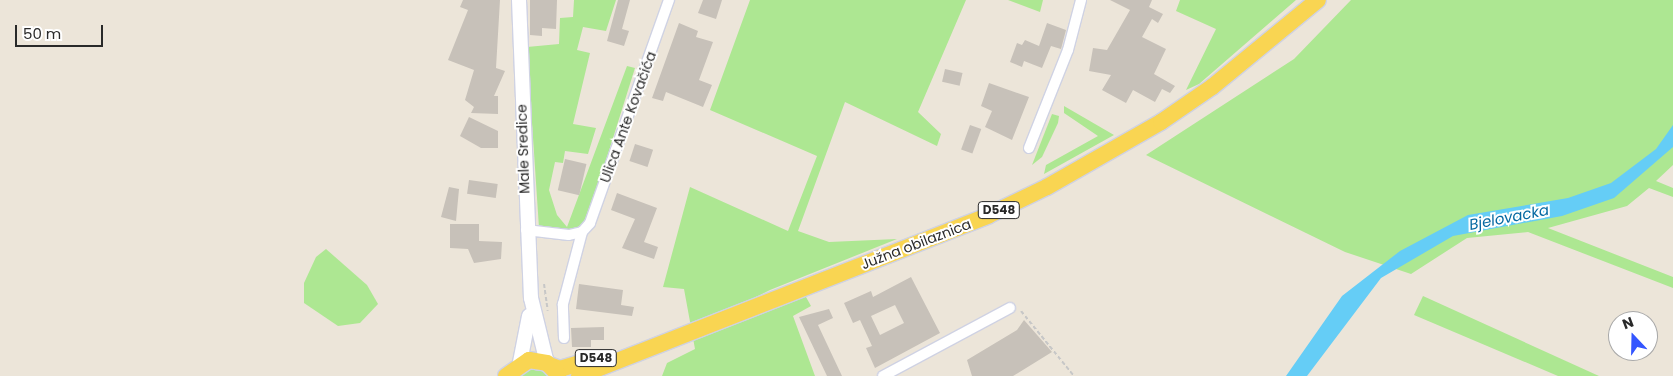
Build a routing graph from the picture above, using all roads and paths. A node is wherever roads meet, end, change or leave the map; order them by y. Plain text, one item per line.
1 (519, 0) edge
2 (669, 0) edge
3 (1081, 0) edge
4 (1318, 0) edge
5 (1029, 148) dead end
6 (526, 230) junction
7 (582, 232) junction
8 (531, 298) junction
9 (1010, 308) joint
10 (564, 338) dead end
11 (642, 348) junction
12 (520, 362) junction
13 (552, 368) edge
14 (506, 376) edge
15 (579, 376) edge
16 (883, 376) edge
17 (1074, 376) edge

1 - 6 street, Male Sredice
2 - 7 street, Ulica Ante Kovačića
3 - 5 street
4 - 11 main road, Južna obilaznica / D548
6 - 7 street
6 - 8 street, Male Sredice
7 - 10 street, Ulica Ante Kovačića
8 - 12 street, Male Sredice
8 - 13 street, Male Sredice
9 - 16 street
9 - 17 path
11 - 13 main road, Južna obilaznica / D548
11 - 15 main road, Južna obilaznica / D548
12 - 13 main road, D548
12 - 14 main road

